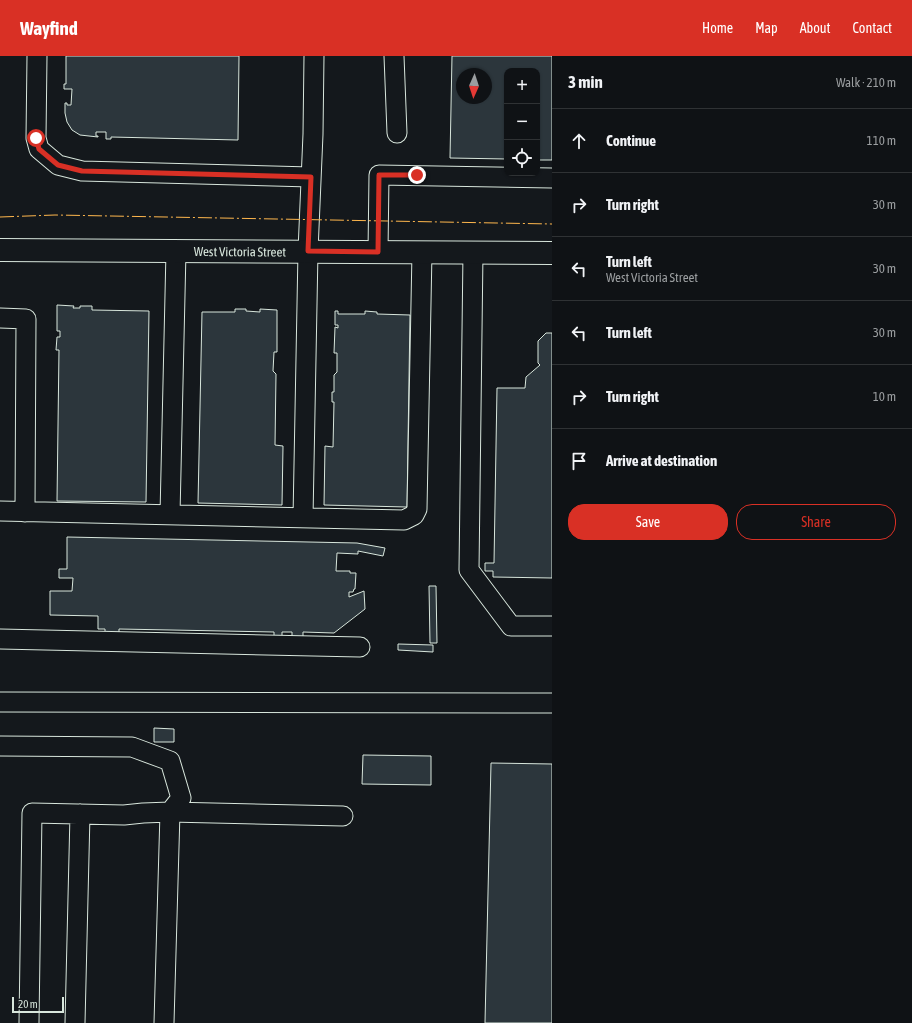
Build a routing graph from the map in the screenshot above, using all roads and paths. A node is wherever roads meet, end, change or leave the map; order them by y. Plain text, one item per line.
1 (37, 56) edge
2 (314, 56) edge
3 (394, 56) edge
4 (397, 133) dead end
5 (311, 177) junction
6 (552, 178) edge
7 (0, 250) edge
8 (176, 251) junction
9 (308, 251) junction
10 (378, 252) junction
11 (422, 252) junction
12 (473, 252) junction
13 (552, 252) edge
14 (0, 318) edge
15 (0, 511) edge
16 (25, 512) junction
17 (170, 515) junction
18 (303, 518) junction
19 (552, 626) edge
20 (0, 638) edge
21 (360, 647) dead end
22 (0, 702) edge
23 (552, 703) edge
24 (0, 746) edge
25 (170, 812) junction
26 (80, 814) junction
27 (343, 816) dead end
28 (29, 1023) edge
29 (75, 1023) edge
30 (164, 1023) edge

1 - 5 lane
2 - 5 lane
3 - 4 lane
5 - 9 lane
6 - 10 lane
7 - 8 main road, West Victoria Street
8 - 9 main road, West Victoria Street
8 - 17 lane
9 - 10 main road, West Victoria Street
9 - 18 lane
10 - 11 main road, West Victoria Street
11 - 12 main road, West Victoria Street
11 - 18 lane
12 - 13 main road, West Victoria Street
12 - 19 lane
14 - 16 lane
15 - 16 lane
16 - 17 lane
17 - 18 lane
20 - 21 lane
22 - 23 lane
24 - 25 lane
25 - 26 lane
25 - 27 lane
25 - 30 lane
26 - 28 lane
26 - 29 lane

